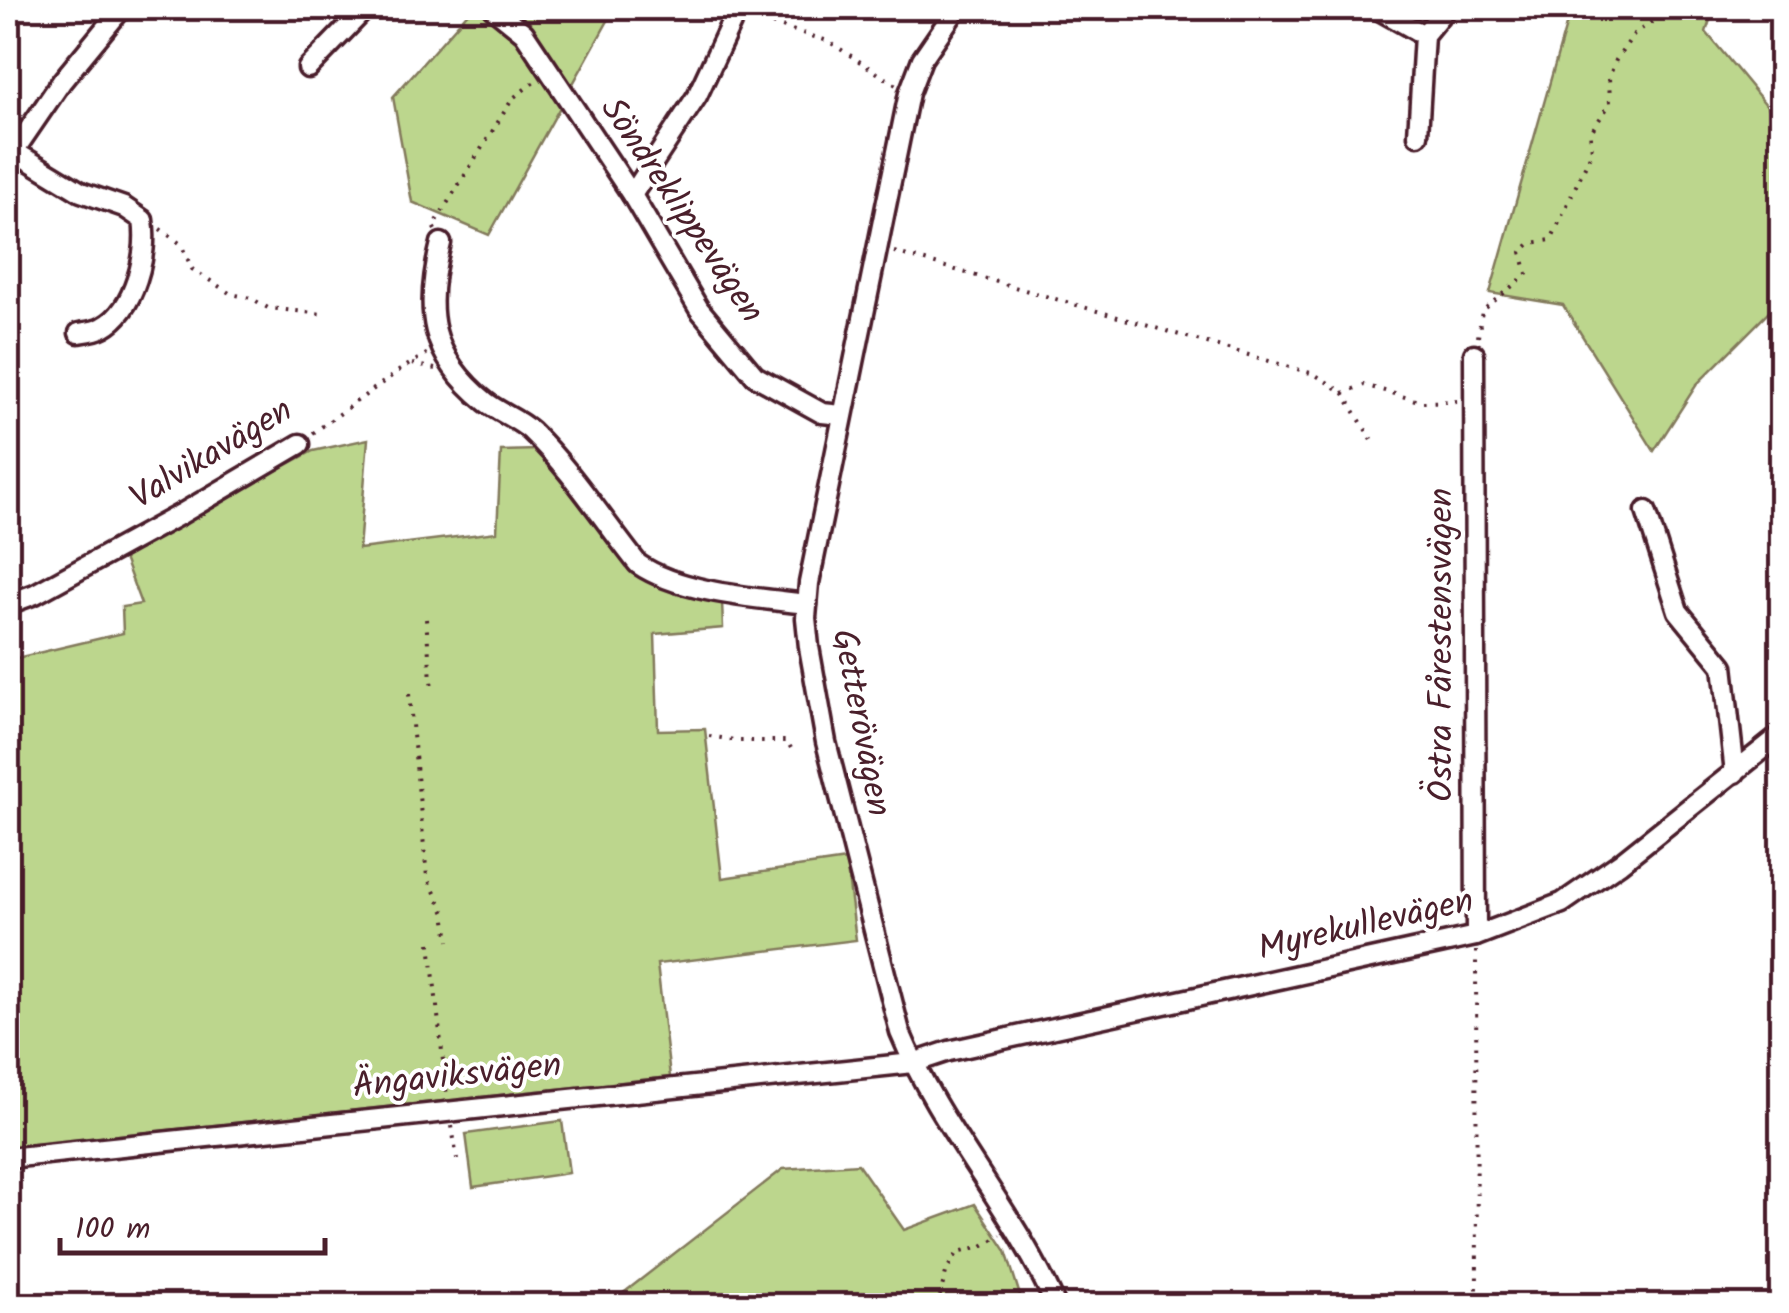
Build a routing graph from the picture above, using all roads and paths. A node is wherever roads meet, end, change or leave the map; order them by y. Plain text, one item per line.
1 (122, 8) edge
2 (366, 8) edge
3 (493, 8) edge
4 (957, 8) edge
5 (1376, 8) edge
6 (1446, 8) edge
7 (1673, 8) edge
8 (737, 10) edge
9 (1424, 35) junction
10 (308, 68) dead end
11 (548, 70) junction
12 (909, 93) junction
13 (1418, 135) dead end
14 (11, 156) edge
15 (632, 195) junction
16 (143, 223) junction
17 (441, 243) joint
18 (875, 247) junction
19 (324, 314) dead end
20 (79, 334) dead end
21 (440, 345) junction
22 (1474, 354) joint
23 (1344, 393) junction
24 (1474, 401) junction
25 (842, 414) junction
26 (1373, 442) dead end
27 (300, 444) joint
28 (1646, 512) dead end
29 (8, 604) edge
30 (807, 604) junction
31 (426, 619) dead end
32 (432, 691) dead end
33 (409, 694) dead end
34 (1782, 734) edge
35 (709, 736) dead end
36 (792, 750) dead end
37 (1735, 773) junction
38 (1476, 936) junction
39 (449, 940) dead end
40 (430, 943) dead end
41 (913, 1063) junction
42 (449, 1110) junction
43 (8, 1158) edge
44 (458, 1159) dead end
45 (1014, 1225) junction
46 (937, 1306) edge
47 (1056, 1306) edge
48 (1477, 1306) edge

1 - 14 street
2 - 10 street
3 - 11 street, Söndreklippevägen
4 - 12 street, Getterövägen
5 - 9 street
6 - 9 street
7 - 22 path
8 - 12 path
8 - 15 street
9 - 13 street
11 - 15 street, Söndreklippevägen
11 - 17 path
12 - 18 street, Getterövägen
14 - 16 street
15 - 25 street, Söndreklippevägen
16 - 19 path
16 - 20 street
17 - 21 street
18 - 23 path
18 - 25 street, Getterövägen
21 - 27 path, Valvikavägen
21 - 30 street
22 - 24 street, Östra Fårestensvägen
23 - 24 path
23 - 26 path
24 - 38 street, Östra Fårestensvägen
25 - 30 street, Getterövägen
27 - 29 street, Valvikavägen
28 - 37 street
30 - 41 street, Getterövägen
31 - 32 path
33 - 39 path
34 - 37 street, Myrekullevägen
35 - 36 path
37 - 38 street, Myrekullevägen
38 - 41 street, Myrekullevägen
38 - 48 path
40 - 42 path
41 - 42 street, Ängaviksvägen
41 - 45 street, Getterövägen
42 - 43 street, Ängaviksvägen
42 - 44 path
45 - 46 path
45 - 47 street, Getterövägen

